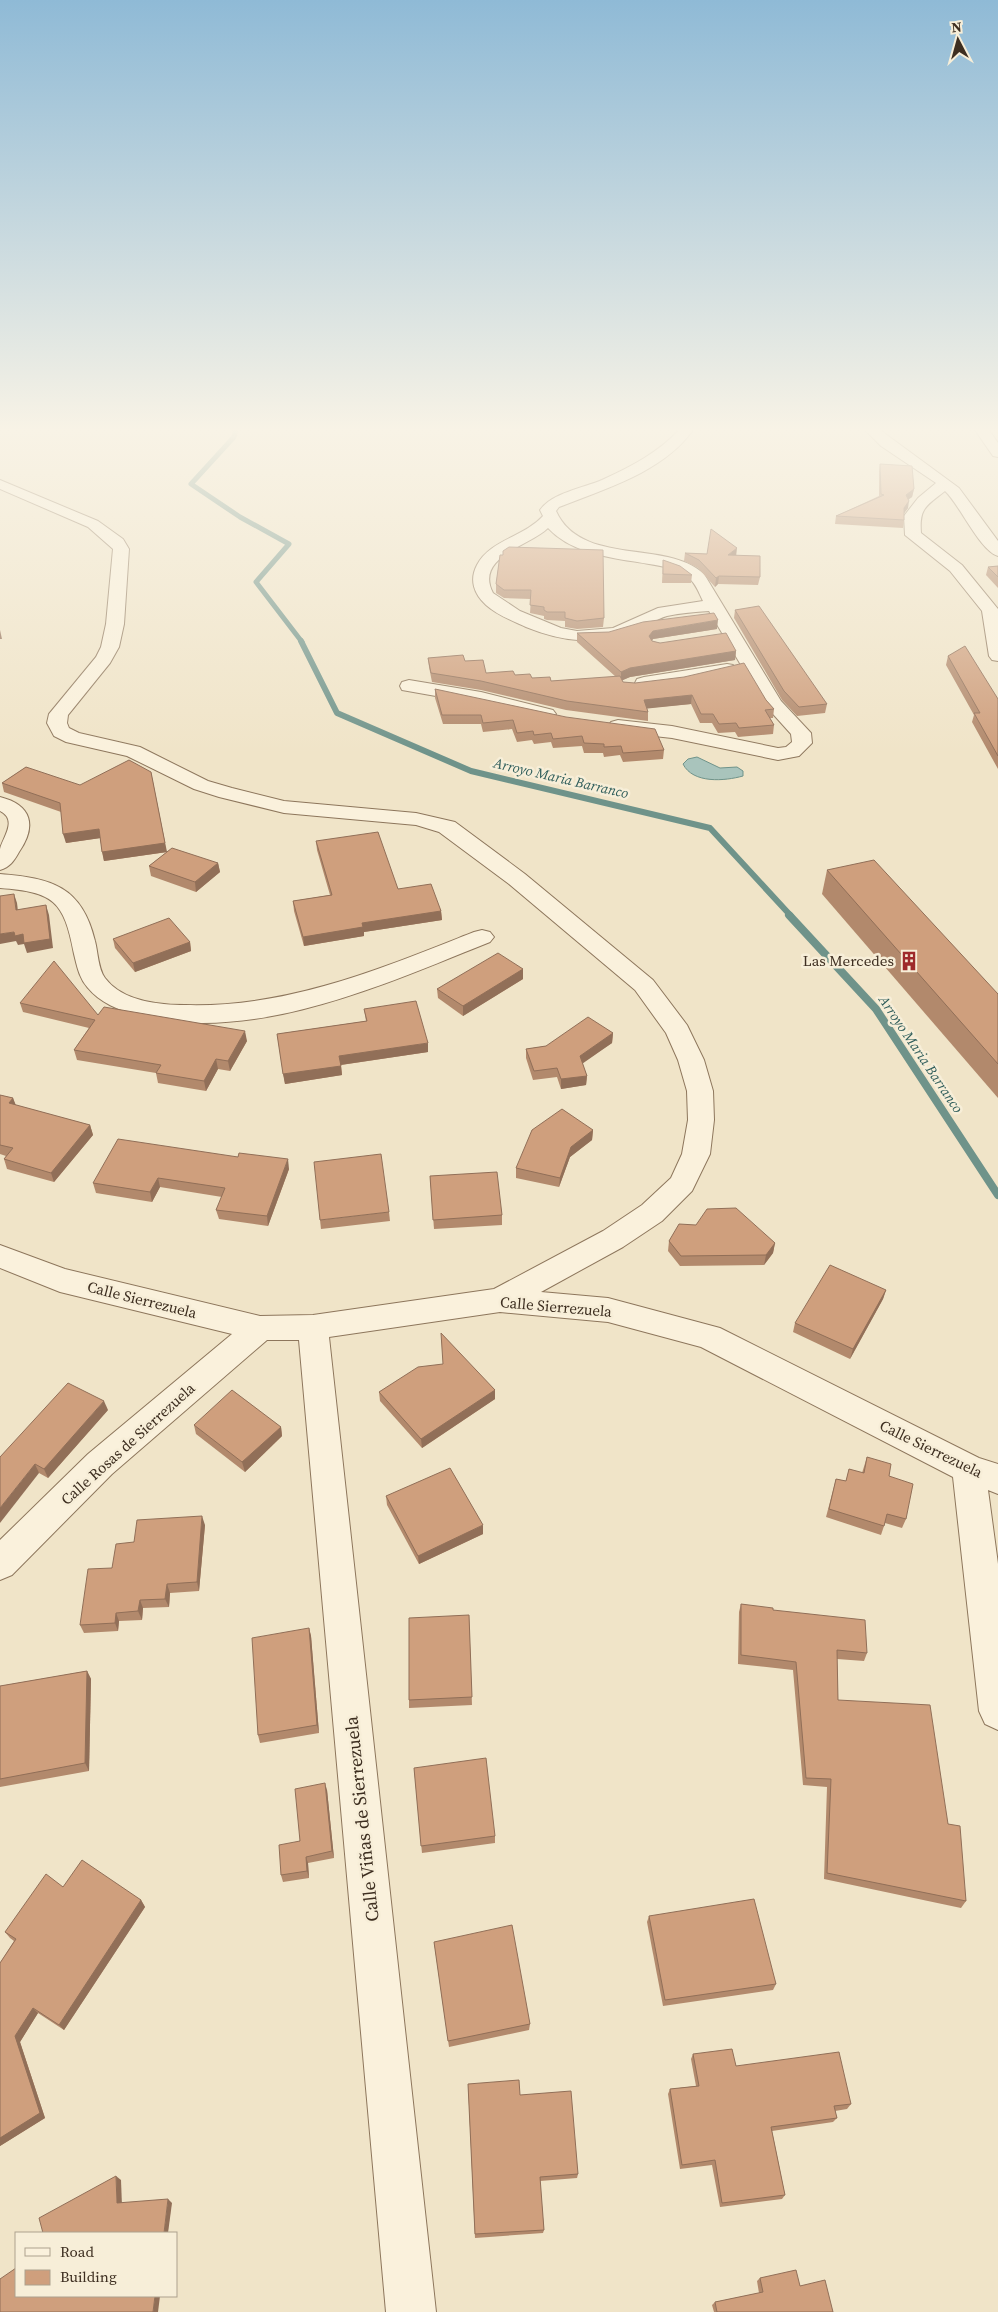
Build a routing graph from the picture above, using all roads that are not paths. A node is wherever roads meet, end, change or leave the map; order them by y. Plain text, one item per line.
1 (112, 538) edge
2 (524, 538) edge
3 (569, 538) edge
4 (917, 538) edge
5 (987, 538) edge
6 (998, 551) edge
7 (714, 605) junction
8 (998, 656) edge
9 (748, 664) junction
10 (630, 685) edge
11 (409, 686) dead end
12 (566, 718) edge
13 (601, 724) edge
14 (0, 804) edge
15 (0, 862) edge
16 (0, 880) edge
17 (482, 937) dead end
18 (0, 1256) edge
19 (500, 1300) junction
20 (313, 1327) junction
21 (260, 1328) junction
22 (984, 1474) edge
23 (0, 1564) edge
24 (998, 1711) edge
25 (412, 2312) edge

1 - 19 street
2 - 7 street
3 - 7 street
4 - 8 street
5 - 6 street
7 - 9 street
9 - 10 street
9 - 13 street
11 - 12 street
14 - 15 street
16 - 17 street
18 - 21 street, Calle Sierrezuela
19 - 20 street, Calle Sierrezuela
19 - 22 street, Calle Sierrezuela
20 - 21 street, Calle Sierrezuela
20 - 25 street, Calle Viñas de Sierrezuela
21 - 23 street, Calle Rosas de Sierrezuela
22 - 24 street

